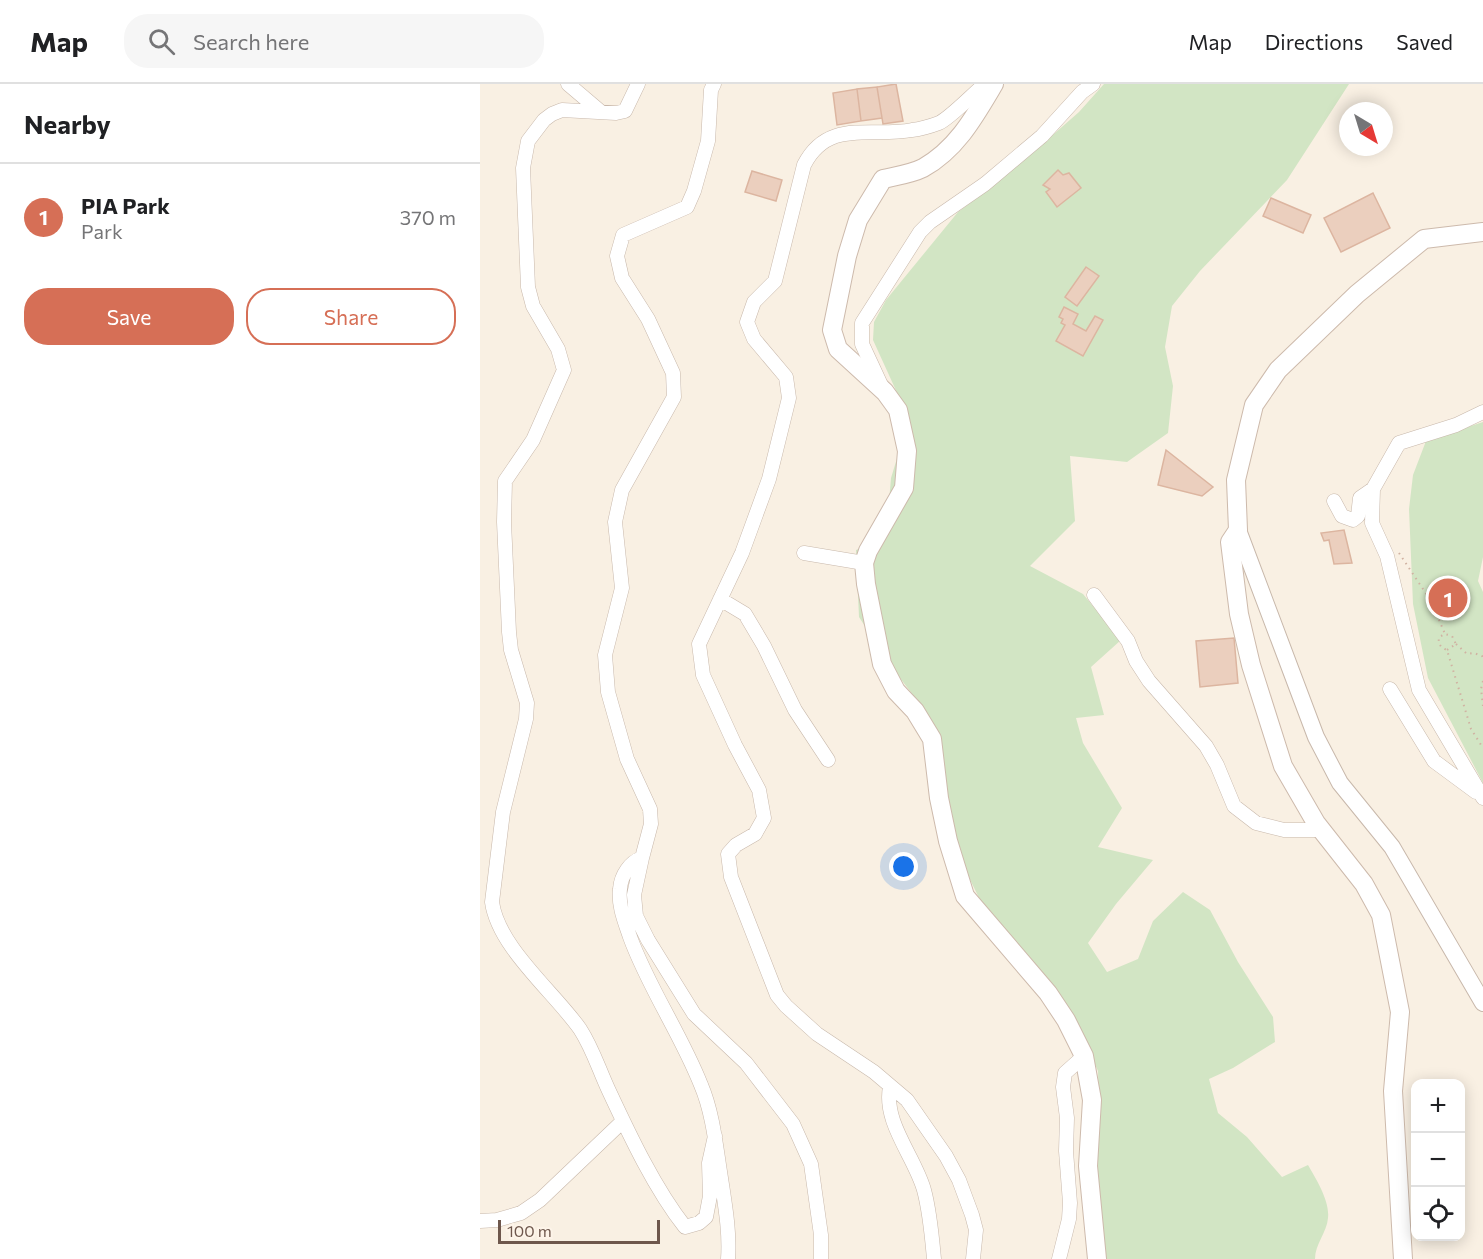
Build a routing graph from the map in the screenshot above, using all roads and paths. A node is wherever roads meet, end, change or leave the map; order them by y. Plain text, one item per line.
1 (568, 84) edge
2 (638, 84) edge
3 (714, 84) edge
4 (985, 84) edge
5 (994, 84) edge
6 (1093, 84) edge
7 (601, 112) junction
8 (1483, 232) edge
9 (885, 392) junction
10 (1483, 412) edge
11 (1373, 489) junction
12 (1334, 501) dead end
13 (1238, 530) junction
14 (804, 553) dead end
15 (1399, 553) dead end
16 (864, 563) junction
17 (1094, 595) dead end
18 (720, 599) junction
19 (1445, 634) junction
20 (1456, 644) junction
21 (1447, 650) junction
22 (1483, 659) edge
23 (1483, 681) edge
24 (1390, 689) dead end
25 (1483, 706) edge
26 (1483, 747) edge
27 (828, 760) dead end
28 (1483, 797) edge
29 (1321, 830) junction
30 (642, 858) junction
31 (1483, 1003) edge
32 (1084, 1056) junction
33 (890, 1087) junction
34 (623, 1121) junction
35 (715, 1136) junction
36 (480, 1221) edge
37 (728, 1259) edge
38 (821, 1259) edge
39 (934, 1259) edge
40 (974, 1259) edge
41 (1059, 1259) edge
42 (1097, 1259) edge
43 (1402, 1259) edge

1 - 7 street
2 - 7 street
3 - 30 street
4 - 18 street
5 - 9 main road
6 - 9 street
7 - 34 street
8 - 13 main road
9 - 16 main road
10 - 11 street
11 - 12 street
11 - 28 street
13 - 29 main road
13 - 31 street
14 - 16 street
15 - 19 path
16 - 32 main road
17 - 29 street
18 - 27 street
18 - 33 street
19 - 20 path
19 - 21 path
20 - 21 path
20 - 22 path
21 - 26 path
23 - 25 path
24 - 28 street
29 - 43 main road
30 - 35 street
30 - 38 street
32 - 41 street
32 - 42 main road
33 - 39 street
33 - 40 street
34 - 35 street
34 - 36 street
35 - 37 street

